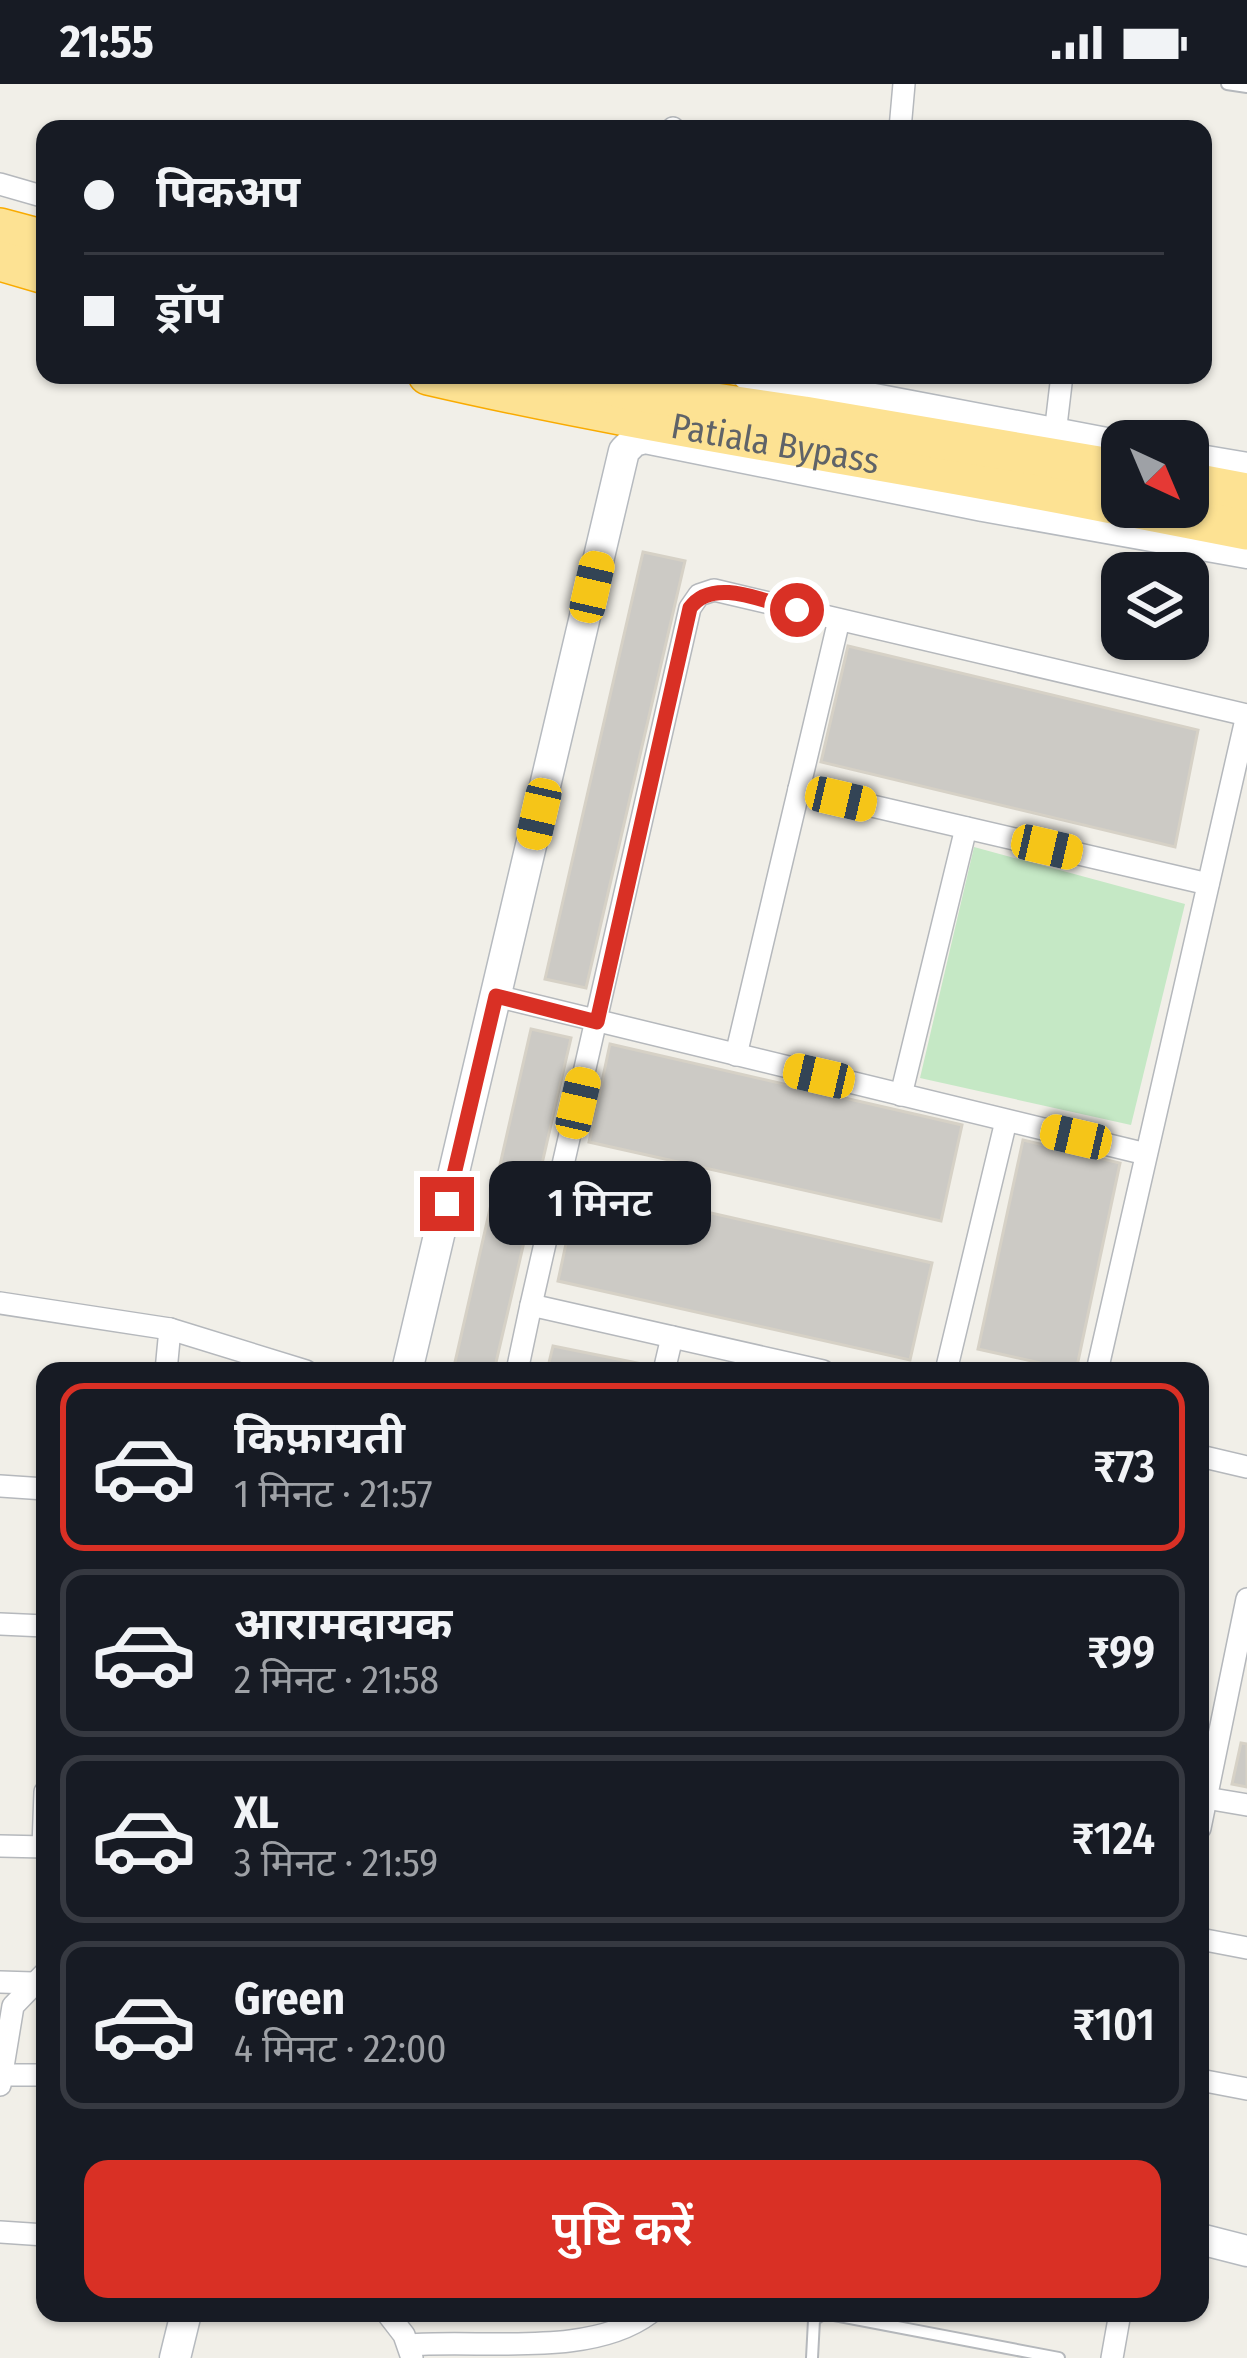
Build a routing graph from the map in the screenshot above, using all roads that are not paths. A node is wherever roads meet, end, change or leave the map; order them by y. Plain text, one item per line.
1 (904, 84) edge
2 (1227, 84) edge
3 (1247, 87) edge
4 (901, 120) edge
5 (0, 184) edge
6 (36, 194) edge
7 (0, 228) edge
8 (36, 238) edge
9 (0, 261) edge
10 (36, 271) edge
11 (466, 384) edge
12 (602, 384) edge
13 (842, 384) edge
14 (1060, 384) edge
15 (873, 387) edge
16 (1055, 434) junction
17 (1101, 442) edge
18 (1209, 462) edge
19 (1101, 466) edge
20 (1247, 468) edge
21 (1209, 486) edge
22 (1247, 493) edge
23 (1101, 501) edge
24 (1209, 523) edge
25 (1247, 530) edge
26 (1247, 553) edge
27 (839, 620) junction
28 (1247, 715) edge
29 (799, 789) junction
30 (966, 828) junction
31 (1208, 884) junction
32 (496, 996) junction
33 (597, 1022) junction
34 (736, 1055) junction
35 (902, 1095) junction
36 (1006, 1120) junction
37 (1146, 1154) junction
38 (0, 1303) edge
39 (531, 1305) junction
40 (170, 1329) junction
41 (672, 1337) junction
42 (167, 1362) edge
43 (277, 1362) edge
44 (409, 1362) edge
45 (519, 1362) edge
46 (666, 1362) edge
47 (770, 1362) edge
48 (948, 1362) edge
49 (1098, 1362) edge
50 (1209, 1458) edge
51 (1247, 1467) edge
52 (0, 1486) edge
53 (36, 1488) edge
54 (1247, 1599) edge
55 (0, 1624) edge
56 (36, 1626) edge
57 (1209, 1783) edge
58 (1209, 1799) edge
59 (1247, 1805) edge
60 (0, 1846) edge
61 (36, 1847) edge
62 (1209, 1941) edge
63 (1247, 1948) edge
64 (36, 1978) edge
65 (36, 1981) edge
66 (0, 1982) edge
67 (2, 2075) edge
68 (36, 2075) edge
69 (1209, 2082) edge
70 (0, 2085) edge
71 (1247, 2089) edge
72 (0, 2232) edge
73 (36, 2234) edge
74 (1209, 2241) edge
75 (1247, 2251) edge
76 (184, 2322) edge
77 (392, 2322) edge
78 (633, 2322) edge
79 (814, 2322) edge
80 (871, 2322) edge
81 (1118, 2322) edge
82 (548, 2350) edge
83 (410, 2352) edge
84 (175, 2358) edge
85 (812, 2358) edge
86 (1059, 2358) edge
87 (1112, 2358) edge

1 - 4 street
2 - 3 lane
5 - 6 street
7 - 8 highway
9 - 10 highway
11 - 23 highway, Patiala Bypass
12 - 19 highway
13 - 15 street
14 - 16 street
15 - 16 street
16 - 17 street
18 - 20 street
21 - 22 highway
24 - 25 highway, Patiala Bypass
26 - 32 street
27 - 28 street
27 - 29 street
27 - 33 street
28 - 31 street
29 - 30 street
29 - 34 street
30 - 31 street
30 - 35 street
31 - 37 street
32 - 33 street
32 - 44 street
33 - 34 street
33 - 39 street
34 - 35 street
35 - 36 street
36 - 37 street
36 - 48 street
37 - 49 street
38 - 40 street
39 - 41 street
39 - 45 street
40 - 42 street
40 - 43 street
41 - 46 street
41 - 47 street
50 - 51 street
52 - 53 street
54 - 57 street
55 - 56 street
58 - 59 street
60 - 61 street
62 - 63 street
64 - 66 street
65 - 67 street
67 - 68 street
67 - 70 street
69 - 71 street
72 - 73 street
74 - 75 street
76 - 84 street
77 - 83 street
78 - 82 street
79 - 85 lane
80 - 86 lane
81 - 87 street
82 - 83 street

